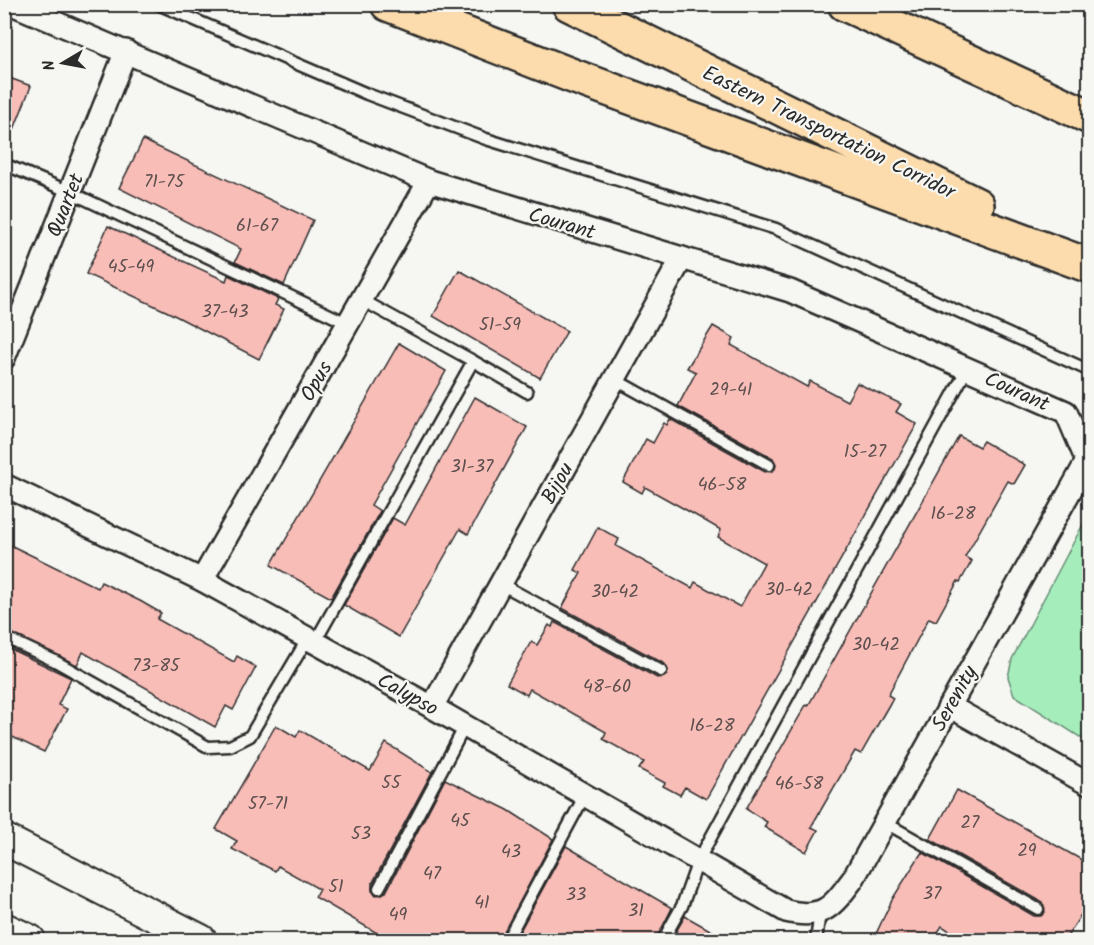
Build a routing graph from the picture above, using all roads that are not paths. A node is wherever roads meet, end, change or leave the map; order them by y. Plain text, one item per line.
1 (12, 4) edge
2 (158, 4) edge
3 (388, 4) edge
4 (569, 4) edge
5 (845, 4) edge
6 (126, 51) junction
7 (1089, 117) edge
8 (4, 164) edge
9 (429, 181) junction
10 (70, 192) junction
11 (682, 258) junction
12 (1089, 260) edge
13 (1089, 266) edge
14 (362, 300) junction
15 (349, 324) junction
16 (4, 358) edge
17 (473, 361) junction
18 (967, 369) junction
19 (1089, 371) edge
20 (615, 379) junction
21 (527, 392) dead end
22 (1087, 461) joint
23 (769, 465) dead end
24 (4, 485) edge
25 (202, 579) junction
26 (501, 584) junction
27 (4, 637) edge
28 (311, 640) junction
29 (661, 671) dead end
30 (950, 706) junction
31 (432, 707) junction
32 (465, 726) junction
33 (1089, 785) edge
34 (585, 795) junction
35 (884, 822) junction
36 (4, 839) edge
37 (698, 861) junction
38 (379, 888) dead end
39 (1038, 909) dead end
40 (812, 914) junction
41 (4, 927) edge
42 (30, 940) edge
43 (201, 940) edge
44 (507, 940) edge
45 (663, 940) edge
46 (816, 940) edge

1 - 6 street, Courant
2 - 19 lane
3 - 13 highway
4 - 12 highway, Eastern Transportation Corridor
5 - 7 highway
6 - 9 street, Courant
6 - 10 street, Quartet
8 - 10 lane
9 - 11 street, Courant
9 - 14 street, Opus
10 - 15 lane
10 - 16 street, Quartet
11 - 18 street, Courant
11 - 20 street, Bijou
14 - 15 street, Opus
14 - 17 lane
15 - 25 street, Opus
17 - 21 lane
17 - 28 lane
18 - 22 street, Courant
18 - 37 lane
20 - 23 lane
20 - 26 street, Bijou
22 - 30 street, Serenity
24 - 25 street, Calypso
25 - 28 street, Calypso
26 - 29 lane
26 - 31 street, Bijou
27 - 28 lane
28 - 31 street, Calypso
30 - 33 street
30 - 35 street, Serenity
31 - 32 street, Calypso
32 - 34 street, Calypso
32 - 38 lane
34 - 37 street, Calypso
34 - 44 lane
35 - 39 lane
35 - 40 street, Serenity
36 - 43 main road
37 - 40 street, Calypso
37 - 45 lane
40 - 46 lane
41 - 42 main road

